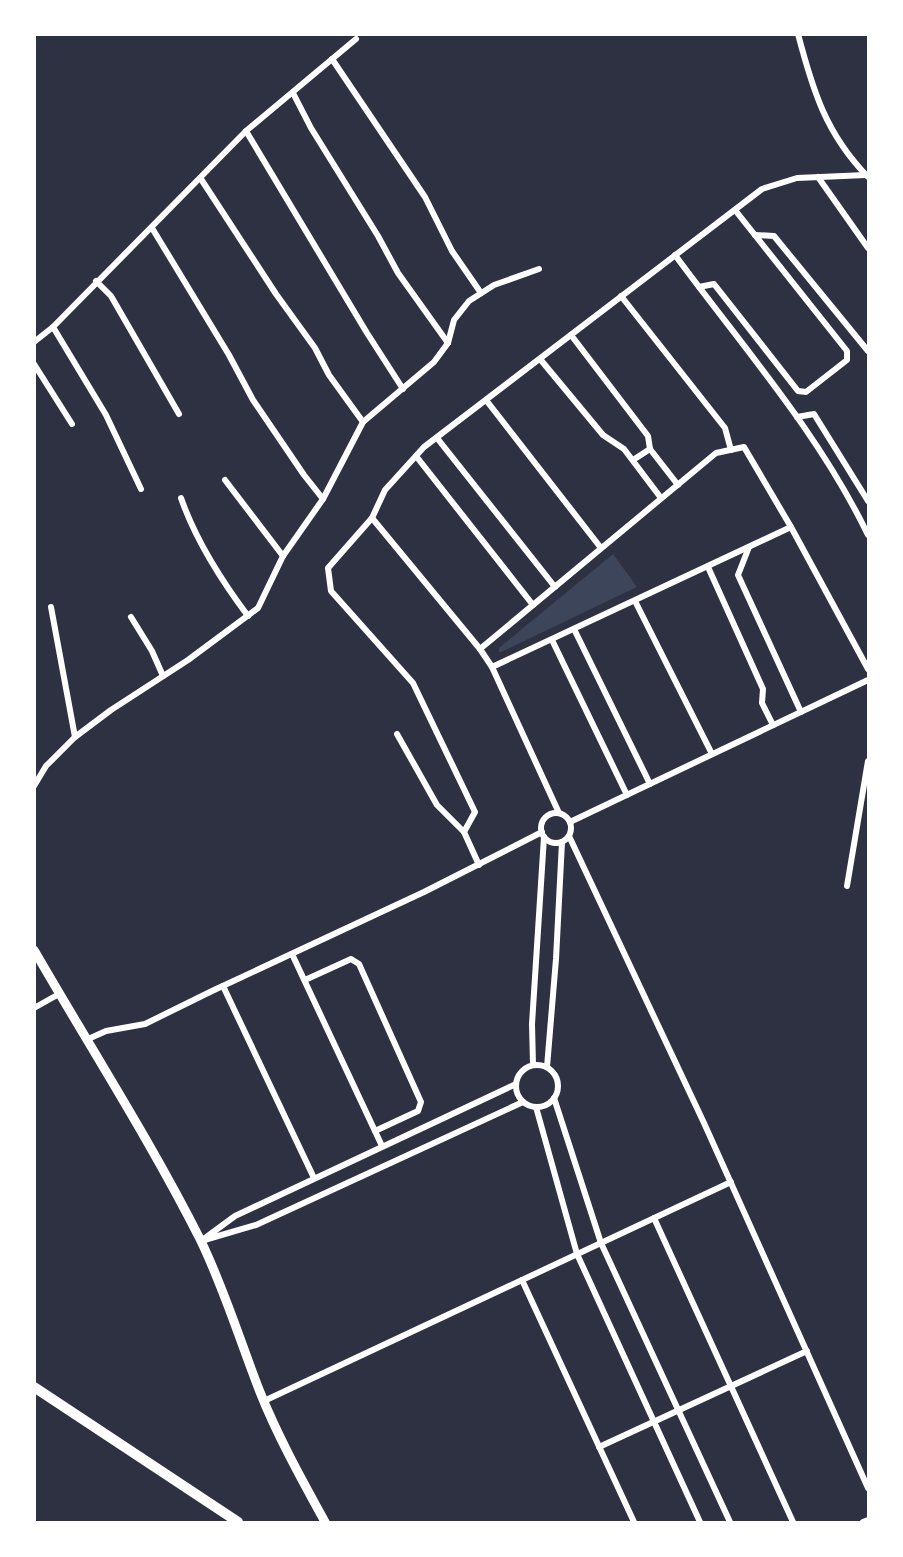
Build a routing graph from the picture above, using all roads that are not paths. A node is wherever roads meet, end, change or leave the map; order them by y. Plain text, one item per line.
1 (798, 34) edge
2 (356, 39) dead end
3 (332, 59) junction
4 (293, 93) junction
5 (246, 132) junction
6 (867, 176) edge
7 (818, 177) junction
8 (201, 179) junction
9 (735, 210) junction
10 (152, 228) junction
11 (755, 235) junction
12 (868, 248) edge
13 (675, 255) junction
14 (539, 268) dead end
15 (96, 281) junction
16 (699, 287) junction
17 (481, 293) junction
18 (621, 296) junction
19 (53, 327) junction
20 (571, 335) junction
21 (868, 337) edge
22 (862, 341) junction
23 (34, 342) edge
24 (448, 343) junction
25 (868, 351) edge
26 (540, 359) junction
27 (34, 364) edge
28 (403, 389) junction
29 (486, 400) junction
30 (179, 414) dead end
31 (798, 417) junction
32 (363, 422) junction
33 (72, 424) dead end
34 (437, 438) junction
35 (650, 449) junction
36 (731, 450) junction
37 (416, 456) junction
38 (633, 460) junction
39 (225, 480) dead end
40 (678, 485) junction
41 (141, 489) dead end
42 (181, 498) dead end
43 (323, 498) junction
44 (661, 498) junction
45 (868, 501) edge
46 (372, 518) junction
47 (791, 527) junction
48 (868, 535) edge
49 (749, 547) junction
50 (601, 548) junction
51 (284, 556) junction
52 (708, 567) junction
53 (555, 587) junction
54 (635, 601) junction
55 (533, 605) junction
56 (51, 607) dead end
57 (248, 616) junction
58 (131, 617) dead end
59 (574, 629) junction
60 (552, 639) junction
61 (480, 649) junction
62 (492, 667) junction
63 (868, 669) edge
64 (163, 676) junction
65 (868, 680) edge
66 (801, 712) junction
67 (773, 725) junction
68 (397, 735) dead end
69 (75, 737) junction
70 (712, 754) junction
71 (868, 761) edge
72 (650, 784) junction
73 (34, 786) edge
74 (627, 795) junction
75 (559, 813) junction
76 (570, 822) junction
77 (464, 832) junction
78 (543, 834) junction
79 (569, 836) junction
80 (562, 842) junction
81 (479, 865) junction
82 (847, 886) dead end
83 (34, 950) edge
84 (292, 954) junction
85 (305, 980) junction
86 (223, 986) junction
87 (59, 994) junction
88 (34, 1008) edge
89 (86, 1040) junction
90 (533, 1065) junction
91 (547, 1067) junction
92 (516, 1084) junction
93 (554, 1098) junction
94 (523, 1102) junction
95 (536, 1107) junction
96 (375, 1131) junction
97 (382, 1146) junction
98 (314, 1178) junction
99 (731, 1182) junction
100 (654, 1218) junction
101 (201, 1241) junction
102 (601, 1243) junction
103 (577, 1254) junction
104 (522, 1280) junction
105 (807, 1351) junction
106 (731, 1385) junction
107 (34, 1387) edge
108 (264, 1401) junction
109 (677, 1410) junction
110 (653, 1420) junction
111 (599, 1447) junction
112 (868, 1488) edge
113 (868, 1520) edge
114 (238, 1522) edge
115 (325, 1522) edge
116 (634, 1522) edge
117 (700, 1522) edge
118 (730, 1522) edge
119 (794, 1522) edge
120 (863, 1522) edge

1 - 6 street
2 - 3 street
3 - 4 street
3 - 17 street
4 - 5 street
4 - 24 street
5 - 8 street
5 - 28 street
6 - 7 street
7 - 9 street
7 - 12 street
8 - 10 street
8 - 32 street
9 - 11 street
9 - 13 street
10 - 15 street
10 - 43 street
11 - 16 street
11 - 22 street
13 - 16 street
13 - 18 street
14 - 17 street
15 - 19 street
15 - 30 street
16 - 31 street
17 - 24 street
18 - 20 street
18 - 36 street
19 - 23 street
19 - 41 street
20 - 26 street
20 - 35 street
21 - 22 street
22 - 25 street
24 - 28 street
26 - 29 street
26 - 38 street
27 - 33 street
28 - 32 street
29 - 34 street
29 - 50 street
31 - 45 street
31 - 48 street
32 - 43 street
34 - 37 street
34 - 53 street
35 - 38 street
35 - 40 street
36 - 40 street
36 - 47 street
37 - 46 street
37 - 55 street
38 - 44 street
39 - 51 street
40 - 44 street
42 - 57 street
43 - 51 street
44 - 50 street
46 - 61 street
46 - 77 street
47 - 49 street
47 - 63 street
49 - 52 street
49 - 66 street
50 - 53 street
51 - 57 street
52 - 54 street
52 - 67 street
53 - 55 street
54 - 59 street
54 - 70 street
55 - 61 street
56 - 69 street
57 - 64 street
58 - 64 street
59 - 60 street
59 - 72 street
60 - 62 street
60 - 74 street
61 - 62 street
62 - 75 street
64 - 69 street
65 - 66 street
66 - 67 street
67 - 70 street
68 - 77 street
69 - 73 street
70 - 72 street
71 - 82 street
72 - 74 street
74 - 76 street
75 - 76 street
75 - 78 street
76 - 79 street
77 - 81 street
78 - 80 street
78 - 81 street
78 - 90 street
79 - 80 street
79 - 99 street
80 - 91 street
81 - 84 street
83 - 87 main road
84 - 85 street
84 - 86 street
85 - 96 street
85 - 96 street
86 - 89 street
86 - 98 street
87 - 88 street
87 - 89 main road
89 - 101 main road
90 - 91 street
90 - 92 street
91 - 93 street
92 - 94 street
92 - 97 street
93 - 95 street
93 - 102 street
94 - 95 street
94 - 101 street
95 - 103 street
96 - 97 street
97 - 98 street
98 - 101 street
99 - 100 street
99 - 105 street
100 - 102 street
100 - 106 street
101 - 108 main road
102 - 103 street
102 - 109 street
103 - 104 street
103 - 110 street
104 - 108 street
104 - 111 street
105 - 106 street
105 - 112 street
106 - 109 street
106 - 119 street
107 - 114 main road
108 - 115 main road
109 - 110 street
109 - 118 street
110 - 111 street
110 - 117 street
111 - 116 street
113 - 120 street

